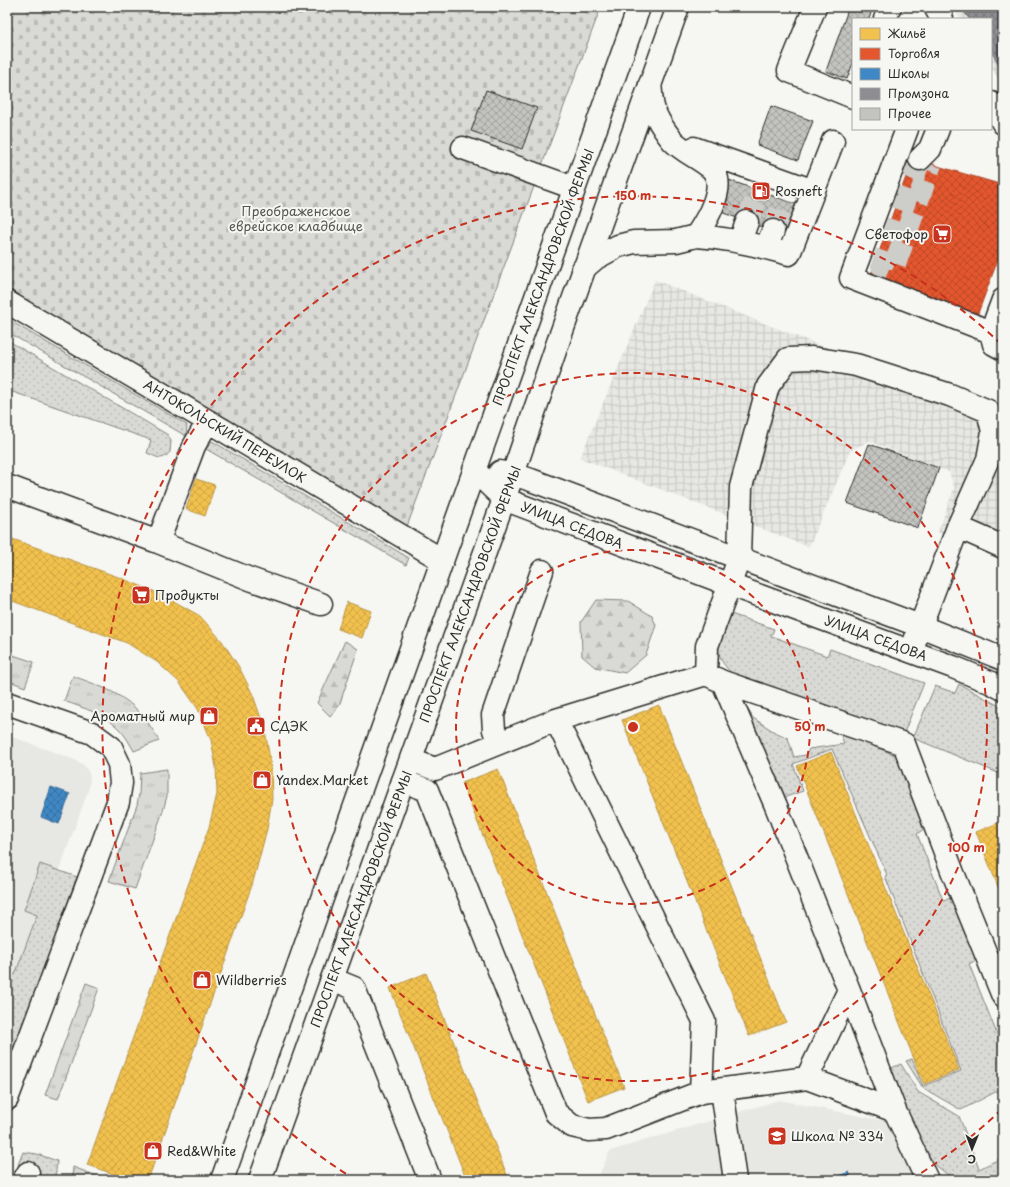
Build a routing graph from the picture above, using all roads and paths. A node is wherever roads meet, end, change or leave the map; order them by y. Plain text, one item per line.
1 (639, 7) edge
2 (678, 7) edge
3 (815, 7) edge
4 (890, 7) edge
5 (935, 7) edge
6 (885, 18) edge
7 (941, 18) edge
8 (650, 84) junction
9 (852, 97) edge
10 (992, 105) edge
11 (1003, 123) edge
12 (908, 130) edge
13 (938, 130) edge
14 (673, 141) junction
15 (833, 141) dead end
16 (464, 148) dead end
17 (927, 157) tunnel mouth
18 (574, 188) junction
19 (814, 191) junction
20 (696, 236) junction
21 (584, 269) junction
22 (1003, 300) edge
23 (7, 302) edge
24 (997, 340) edge
25 (208, 421) junction
26 (474, 470) junction
27 (513, 474) junction
28 (7, 486) edge
29 (504, 499) junction
30 (958, 528) junction
31 (158, 542) junction
32 (1003, 548) edge
33 (739, 559) junction
34 (442, 560) junction
35 (542, 571) dead end
36 (729, 585) junction
37 (321, 604) dead end
38 (920, 626) junction
39 (911, 651) junction
40 (1003, 659) edge
41 (714, 678) junction
42 (1003, 689) edge
43 (7, 703) edge
44 (556, 720) junction
45 (499, 743) junction
46 (410, 760) junction
47 (403, 781) junction
48 (332, 979) junction
49 (849, 990) junction
50 (1003, 996) edge
51 (807, 1078) junction
52 (722, 1090) junction
53 (701, 1092) junction
54 (7, 1099) edge
55 (895, 1111) junction
56 (222, 1180) edge
57 (260, 1180) edge
58 (430, 1180) edge
59 (735, 1180) edge
60 (927, 1180) edge

1 - 18 main road, ПРОСПЕКТ АЛЕКСАНДРОВСКОЙ ФЕРМЫ
2 - 8 main road, ПРОСПЕКТ АЛЕКСАНДРОВСКОЙ ФЕРМЫ
3 - 9 main road
4 - 6 main road
5 - 7 main road
8 - 14 main road
8 - 21 main road, ПРОСПЕКТ АЛЕКСАНДРОВСКОЙ ФЕРМЫ
10 - 11 main road
12 - 24 main road
13 - 17 main road
14 - 19 main road
14 - 20 main road
15 - 19 main road
16 - 18 main road
18 - 26 main road, ПРОСПЕКТ АЛЕКСАНДРОВСКОЙ ФЕРМЫ
19 - 20 main road
20 - 21 main road
21 - 27 main road, ПРОСПЕКТ АЛЕКСАНДРОВСКОЙ ФЕРМЫ
22 - 24 main road
23 - 25 main road, АНТОКОЛЬСКИЙ ПЕРЕУЛОК
25 - 31 main road
25 - 34 main road, АНТОКОЛЬСКИЙ ПЕРЕУЛОК
26 - 27 main road, УЛИЦА СЕДОВА
26 - 29 main road, УЛИЦА СЕДОВА
26 - 34 main road, ПРОСПЕКТ АЛЕКСАНДРОВСКОЙ ФЕРМЫ
27 - 29 main road, ПРОСПЕКТ АЛЕКСАНДРОВСКОЙ ФЕРМЫ
27 - 33 main road, УЛИЦА СЕДОВА
28 - 31 main road
29 - 36 main road, УЛИЦА СЕДОВА
29 - 46 main road, ПРОСПЕКТ АЛЕКСАНДРОВСКОЙ ФЕРМЫ
30 - 32 main road
30 - 33 main road
30 - 38 main road
31 - 37 main road
33 - 36 main road
33 - 38 main road, УЛИЦА СЕДОВА
34 - 56 main road, ПРОСПЕКТ АЛЕКСАНДРОВСКОЙ ФЕРМЫ
35 - 45 main road
36 - 39 main road, УЛИЦА СЕДОВА
36 - 41 main road
38 - 39 main road
38 - 40 main road, УЛИЦА СЕДОВА
39 - 42 main road, УЛИЦА СЕДОВА
41 - 44 main road
41 - 49 main road
41 - 50 main road
43 - 54 main road
44 - 45 main road
44 - 53 main road
45 - 46 main road
46 - 47 main road, ПРОСПЕКТ АЛЕКСАНДРОВСКОЙ ФЕРМЫ
47 - 48 main road, ПРОСПЕКТ АЛЕКСАНДРОВСКОЙ ФЕРМЫ
47 - 53 main road
48 - 57 main road, ПРОСПЕКТ АЛЕКСАНДРОВСКОЙ ФЕРМЫ
48 - 58 main road
49 - 51 main road
49 - 55 main road
51 - 52 main road
51 - 55 main road
52 - 53 main road
52 - 59 main road
55 - 60 main road

